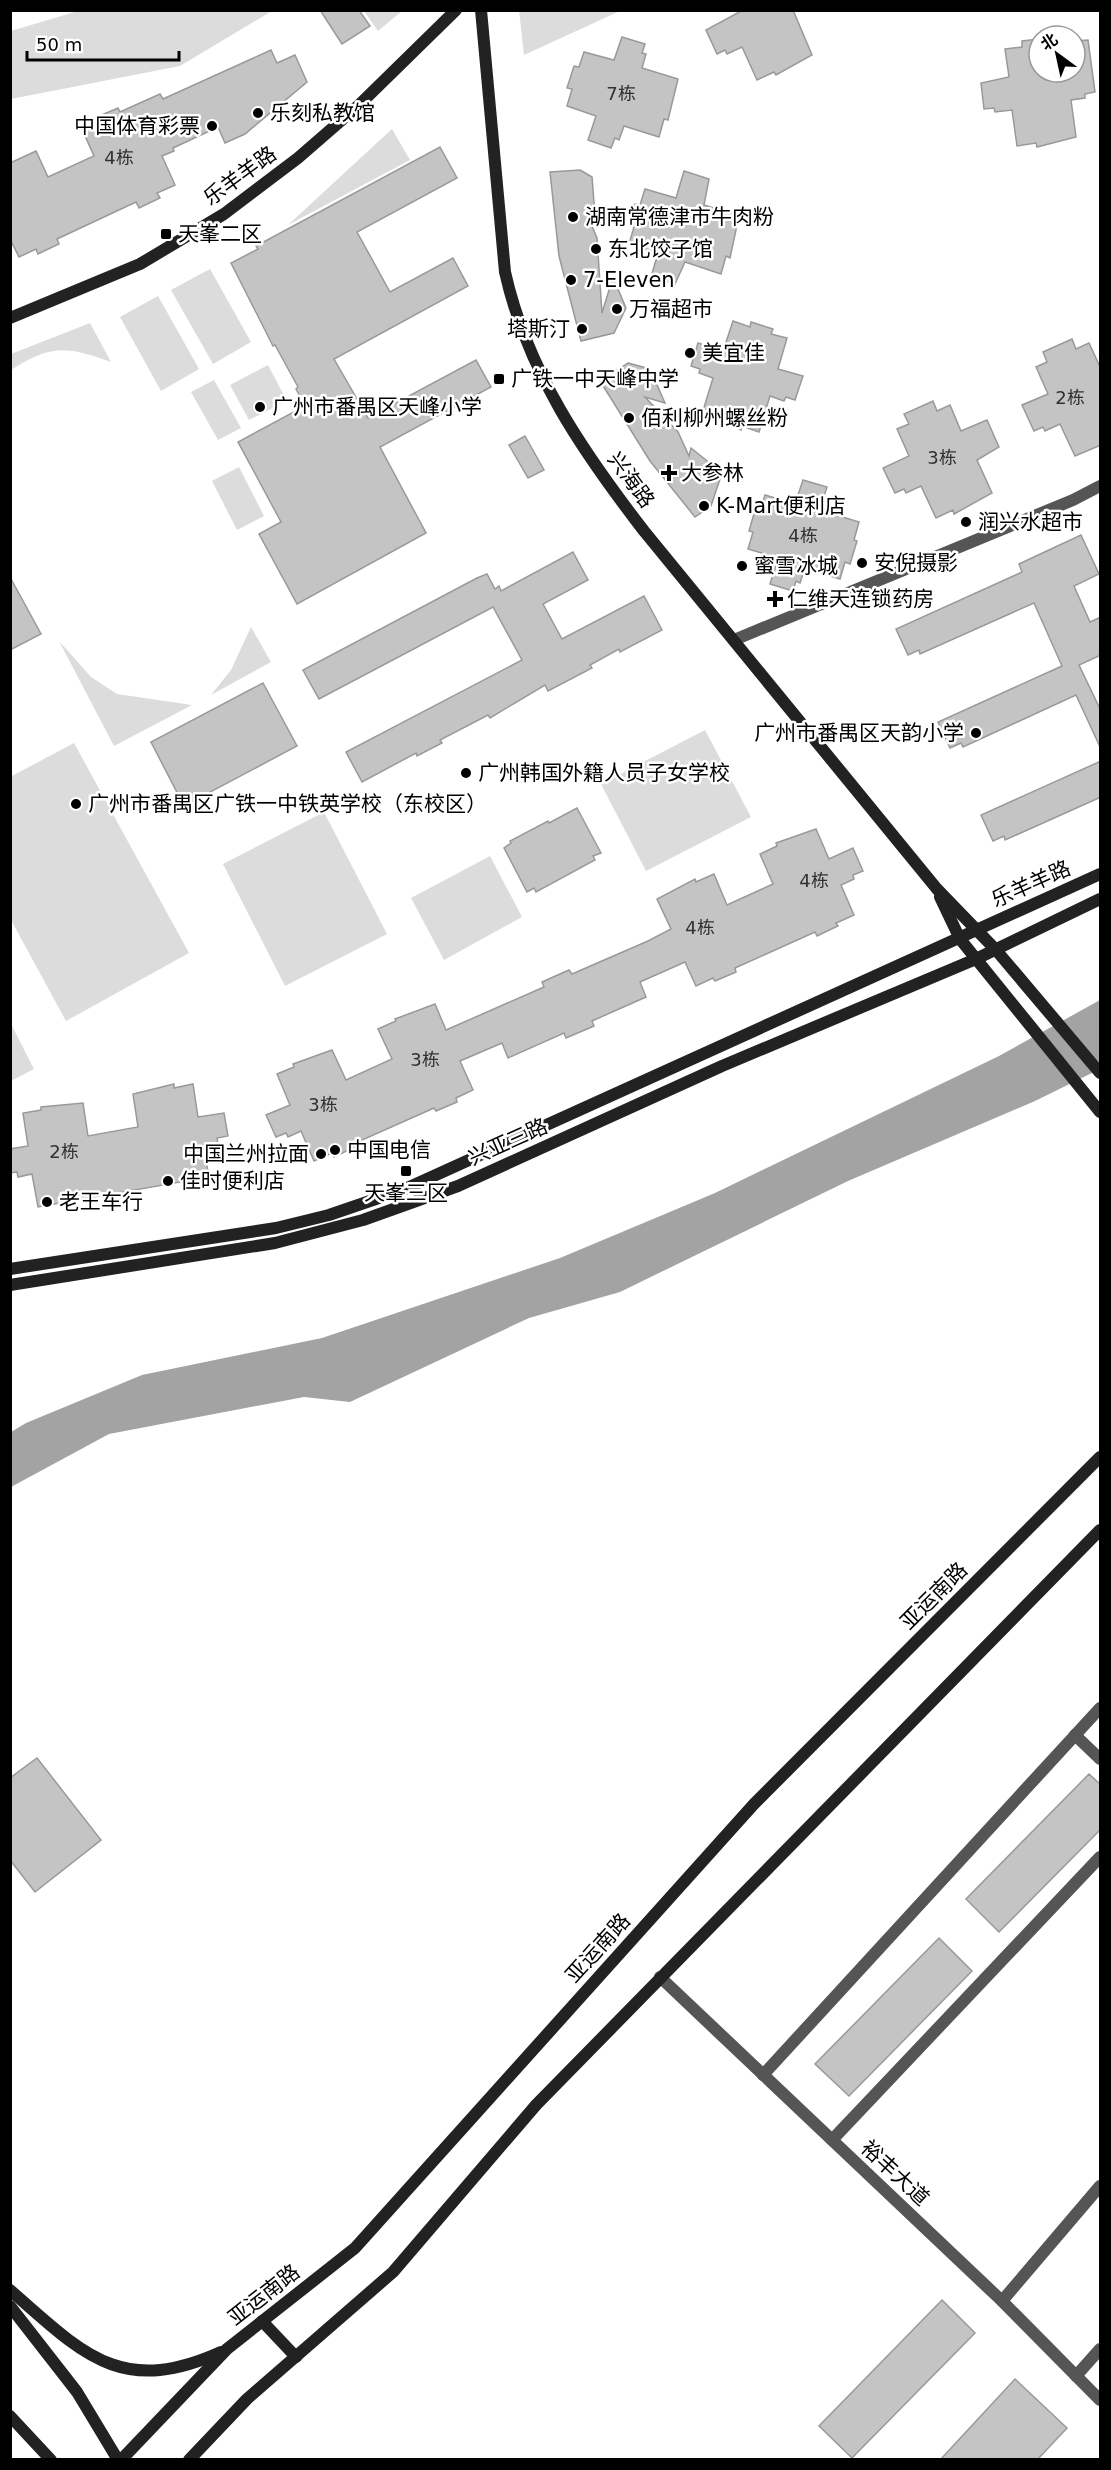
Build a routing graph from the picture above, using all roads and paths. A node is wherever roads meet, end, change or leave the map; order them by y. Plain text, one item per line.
1 (456, 10) edge
2 (481, 10) edge
3 (10, 318) edge
4 (1101, 486) edge
5 (734, 640) junction
6 (1101, 874) edge
7 (937, 889) junction
8 (1101, 899) edge
9 (977, 929) junction
10 (960, 939) junction
11 (996, 950) junction
12 (976, 959) junction
13 (1101, 1073) edge
14 (1099, 1110) edge
15 (10, 1269) edge
16 (10, 1285) edge
17 (1101, 1456) edge
18 (1101, 1530) edge
19 (1101, 1708) edge
20 (1075, 1735) junction
21 (1101, 1759) edge
22 (1101, 1857) edge
23 (660, 1977) junction
24 (764, 2075) junction
25 (832, 2140) junction
26 (1101, 2186) edge
27 (10, 2290) edge
28 (1002, 2301) junction
29 (10, 2306) edge
30 (262, 2321) junction
31 (227, 2349) junction
32 (1101, 2349) edge
33 (296, 2357) junction
34 (1076, 2376) junction
35 (1101, 2400) edge
36 (10, 2416) edge
37 (51, 2460) edge
38 (120, 2460) edge
39 (189, 2460) edge

1 - 3 street, 乐羊羊路
2 - 5 street, 兴海路
4 - 5 street
5 - 7 street, 兴海路
6 - 9 street, 乐羊羊路
7 - 9 street
7 - 10 street
8 - 11 street, 乐羊羊路
9 - 10 street, 兴亚三路
9 - 11 street
10 - 12 street
10 - 15 street, 兴亚三路
11 - 12 street, 兴亚三路
11 - 13 street
12 - 14 street
12 - 16 street, 兴亚三路
17 - 30 street, 亚运南路
18 - 23 street
19 - 20 street
20 - 21 street
20 - 24 street
22 - 25 street
23 - 24 street, 裕丰大道
23 - 33 street
24 - 25 street, 裕丰大道
25 - 28 street, 裕丰大道
26 - 28 street
27 - 31 street
28 - 34 street, 裕丰大道
29 - 38 street
30 - 31 street, 亚运南路
30 - 33 street
31 - 38 street, 亚运南路
32 - 34 street
33 - 39 street
34 - 35 street, 裕丰大道
36 - 37 street

